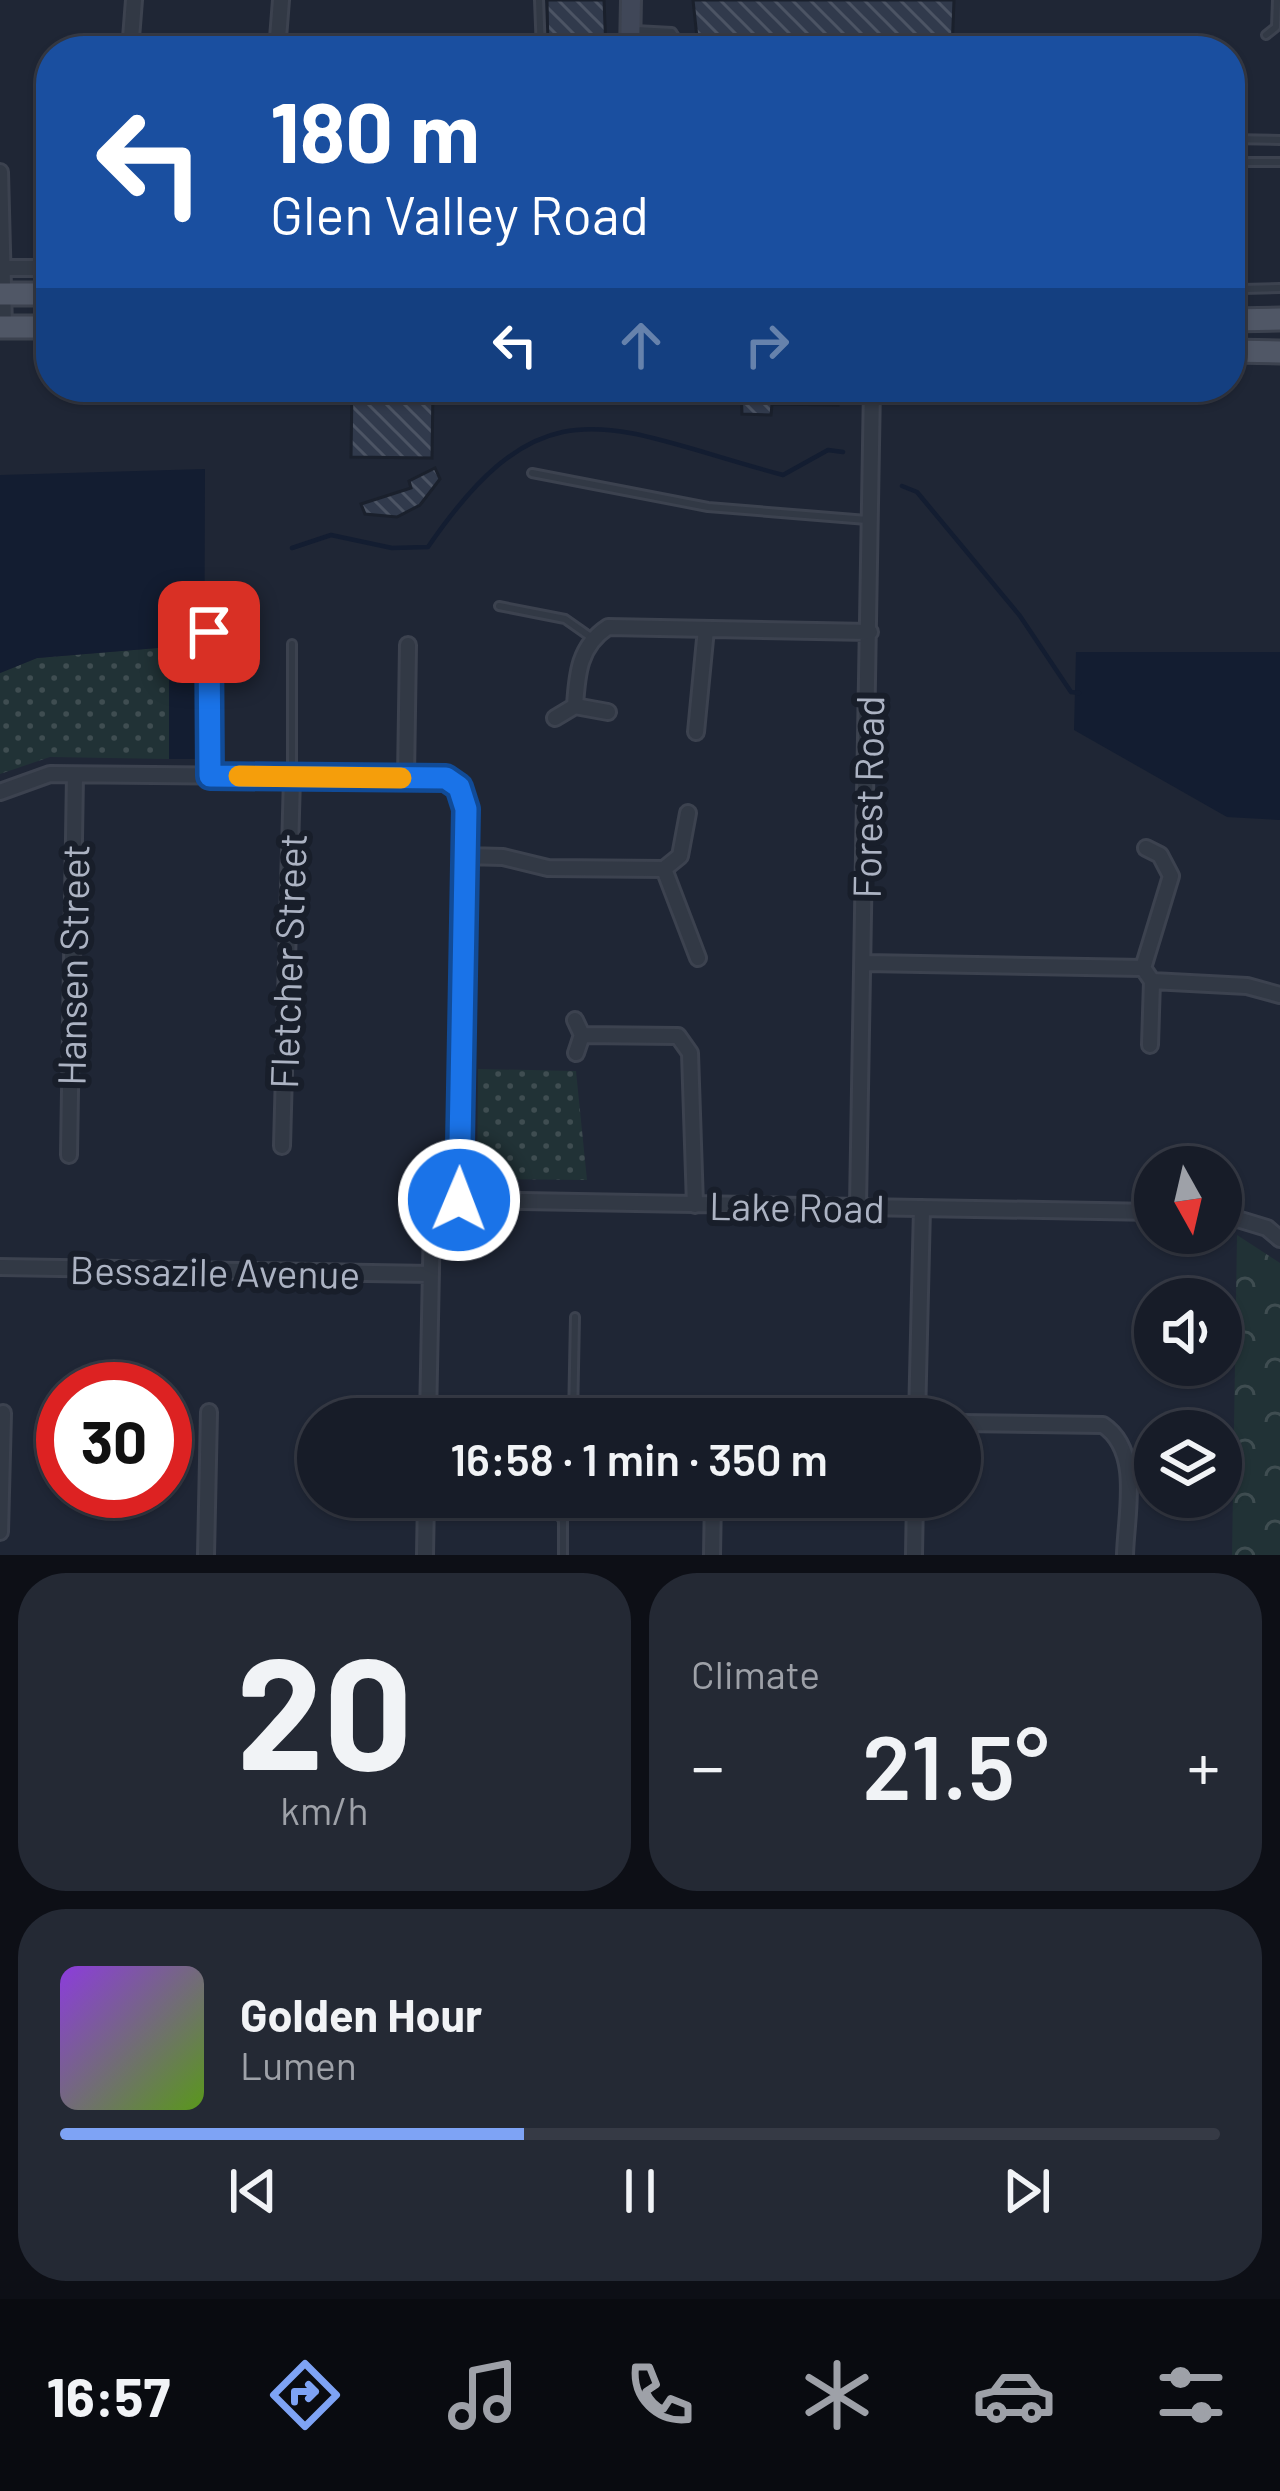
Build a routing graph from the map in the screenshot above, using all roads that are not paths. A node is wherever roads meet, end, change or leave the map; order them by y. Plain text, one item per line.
1 (134, 0) edge
2 (281, 0) edge
3 (539, 0) edge
4 (631, 0) edge
5 (1277, 0) edge
6 (632, 30) junction
7 (1267, 35) dead end
8 (131, 36) edge
9 (278, 36) edge
10 (540, 36) edge
11 (632, 36) edge
12 (675, 36) edge
13 (1245, 139) edge
14 (1280, 140) edge
15 (1245, 162) edge
16 (1280, 162) edge
17 (0, 172) edge
18 (2, 268) edge
19 (36, 268) edge
20 (1280, 288) edge
21 (1245, 289) edge
22 (36, 292) edge
23 (2, 294) edge
24 (1280, 319) edge
25 (1245, 320) edge
26 (2, 327) edge
27 (36, 327) edge
28 (1245, 351) edge
29 (1280, 352) edge
30 (872, 402) edge
31 (532, 473) dead end
32 (871, 520) junction
33 (499, 606) dead end
34 (706, 629) junction
35 (209, 632) dead end
36 (870, 632) junction
37 (592, 638) junction
38 (292, 644) dead end
39 (408, 645) dead end
40 (575, 706) junction
41 (608, 712) dead end
42 (554, 718) dead end
43 (696, 733) dead end
44 (75, 775) junction
45 (210, 776) junction
46 (292, 777) junction
47 (406, 778) junction
48 (0, 792) edge
49 (688, 813) dead end
50 (1146, 848) dead end
51 (465, 856) junction
52 (664, 869) junction
53 (698, 958) dead end
54 (866, 963) junction
55 (1148, 975) junction
56 (1280, 995) edge
57 (1150, 1045) dead end
58 (576, 1053) dead end
59 (282, 1146) dead end
60 (69, 1155) dead end
61 (459, 1200) junction
62 (694, 1204) junction
63 (858, 1206) junction
64 (922, 1208) junction
65 (1134, 1212) edge
66 (1242, 1220) edge
67 (1280, 1239) edge
68 (0, 1267) edge
69 (430, 1274) junction
70 (574, 1317) dead end
71 (428, 1398) edge
72 (573, 1398) edge
73 (917, 1398) edge
74 (209, 1412) dead end
75 (3, 1413) edge
76 (981, 1423) edge
77 (426, 1518) edge
78 (561, 1518) edge
79 (713, 1518) edge
80 (915, 1518) edge
81 (0, 1532) edge
82 (206, 1555) edge
83 (425, 1555) edge
84 (563, 1555) edge
85 (712, 1555) edge
86 (914, 1555) edge
87 (1125, 1555) edge

1 - 8 street
2 - 9 street
3 - 10 lane
4 - 6 main road
5 - 7 lane
6 - 11 main road
6 - 12 lane
13 - 14 lane
15 - 16 lane
17 - 18 street
18 - 19 street
18 - 23 street
20 - 21 lane
22 - 23 main road
23 - 26 street
24 - 25 main road
26 - 27 main road
28 - 29 main road
30 - 32 street, Forest Road
31 - 32 lane
32 - 36 street, Forest Road
33 - 37 lane
34 - 36 street
34 - 37 street
34 - 43 street
35 - 45 lane
36 - 54 street, Forest Road
37 - 40 street
38 - 46 lane
39 - 47 street
40 - 41 street
40 - 42 street
44 - 45 street
44 - 48 street
44 - 60 street, Hansen Street
45 - 46 street
46 - 47 street
46 - 59 street, Fletcher Street
47 - 51 street
49 - 52 street
50 - 55 street
51 - 52 street
51 - 61 street
52 - 53 street
54 - 55 street
54 - 63 street, Forest Road
55 - 56 street
55 - 57 street
58 - 62 street
61 - 62 street, Lake Road
61 - 69 street, Lake Road
62 - 63 street, Lake Road
63 - 64 street, Lake Road
64 - 65 street, Lake Road
64 - 73 street
66 - 67 street
68 - 69 street, Bessazile Avenue
69 - 71 street
70 - 72 lane
74 - 82 street
75 - 81 street
76 - 87 street
77 - 83 street
78 - 84 lane
79 - 85 street
80 - 86 street

